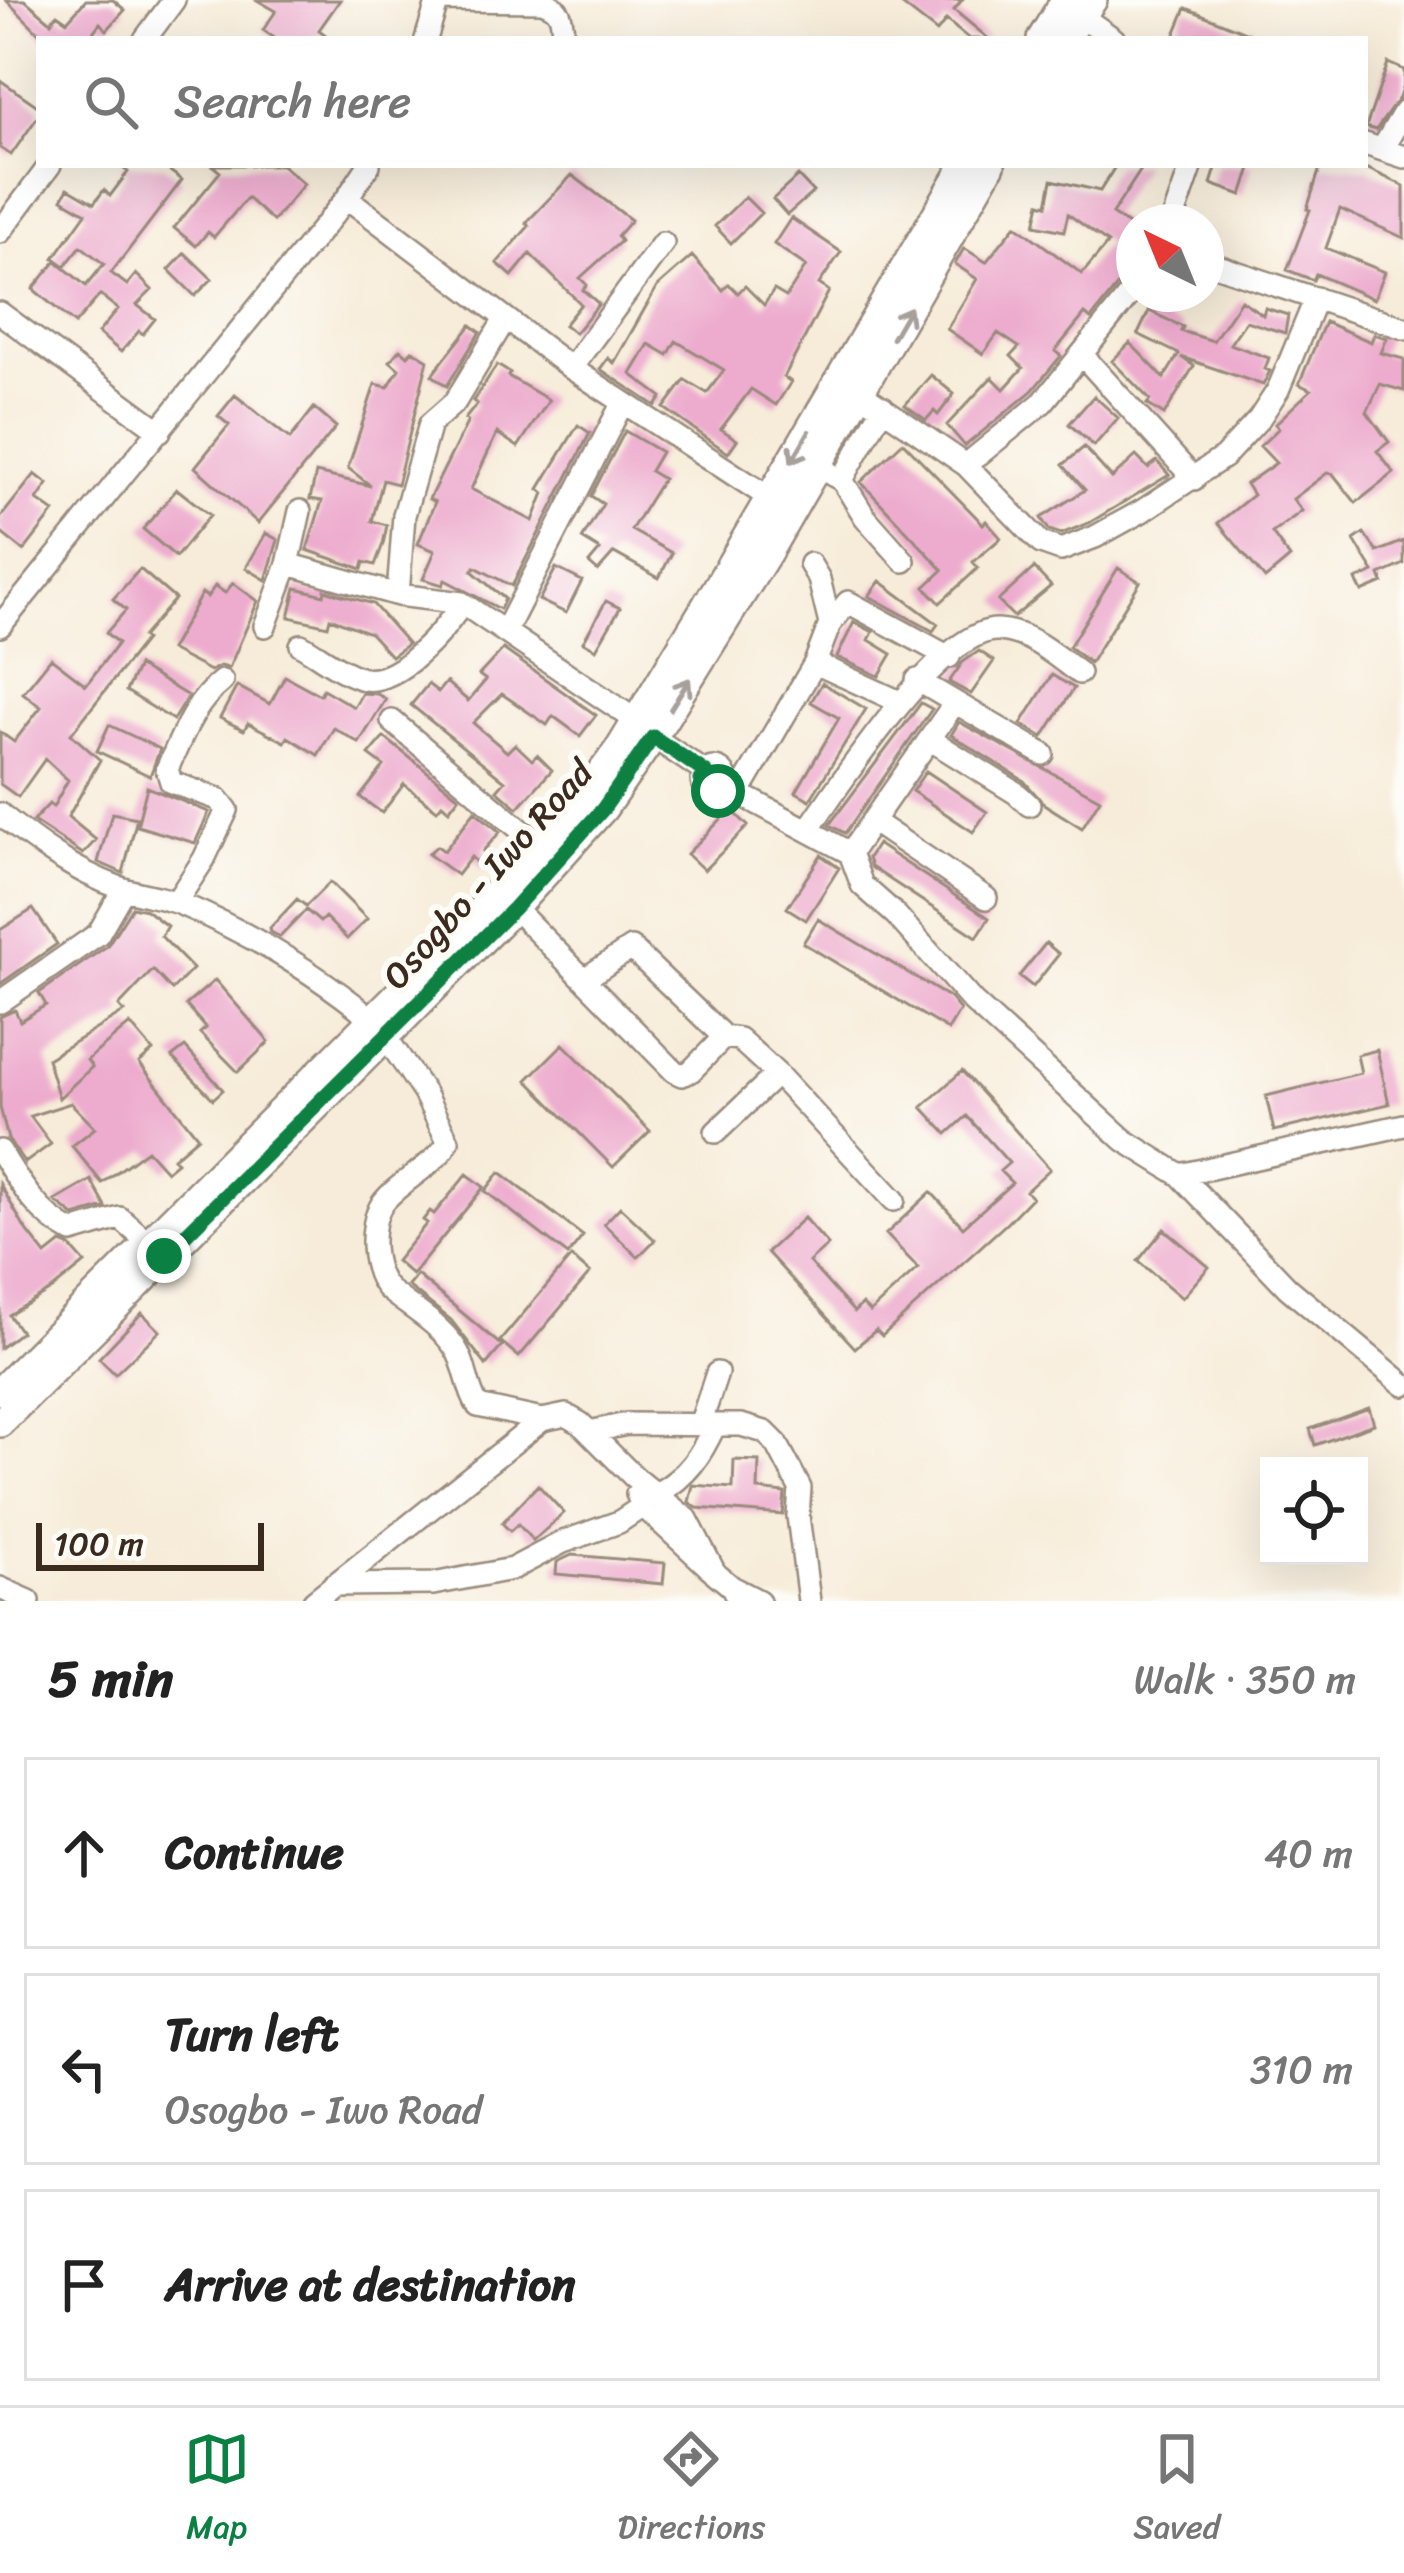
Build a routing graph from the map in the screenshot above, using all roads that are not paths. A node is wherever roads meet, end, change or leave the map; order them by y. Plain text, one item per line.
1 (174, 0) edge
2 (437, 0) edge
3 (1076, 14) edge
4 (563, 35) dead end
5 (147, 36) edge
6 (427, 36) edge
7 (1045, 36) edge
8 (1109, 36) edge
9 (1404, 112) edge
10 (1373, 146) edge
11 (1404, 157) edge
12 (48, 168) edge
13 (367, 168) edge
14 (963, 168) edge
15 (989, 168) edge
16 (1191, 168) edge
17 (347, 198) junction
18 (1178, 204) edge
19 (0, 232) edge
20 (663, 243) dead end
21 (1224, 268) edge
22 (1316, 298) junction
23 (1116, 312) edge
24 (0, 313) edge
25 (504, 321) junction
26 (1404, 328) edge
27 (1083, 356) junction
28 (571, 368) junction
29 (872, 400) junction
30 (623, 402) junction
31 (160, 431) junction
32 (966, 465) junction
33 (816, 466) junction
34 (1194, 478) junction
35 (842, 480) junction
36 (780, 505) junction
37 (300, 511) dead end
38 (904, 561) dead end
39 (288, 564) junction
40 (810, 564) dead end
41 (398, 595) junction
42 (462, 603) junction
43 (830, 624) junction
44 (0, 626) edge
45 (265, 626) dead end
46 (506, 631) junction
47 (301, 645) dead end
48 (949, 657) junction
49 (814, 663) junction
50 (1079, 673) dead end
51 (917, 680) junction
52 (222, 682) dead end
53 (900, 703) junction
54 (954, 704) junction
55 (392, 721) dead end
56 (645, 729) junction
57 (931, 740) junction
58 (1043, 754) dead end
59 (860, 759) junction
60 (897, 785) junction
61 (732, 790) junction
62 (1029, 805) dead end
63 (0, 814) edge
64 (872, 821) junction
65 (809, 828) junction
66 (541, 847) junction
67 (850, 854) junction
68 (124, 890) junction
69 (986, 898) dead end
70 (176, 902) junction
71 (514, 908) junction
72 (586, 978) junction
73 (429, 979) junction
74 (0, 1002) edge
75 (379, 1028) junction
76 (724, 1037) junction
77 (777, 1074) junction
78 (1404, 1125) edge
79 (716, 1132) dead end
80 (0, 1151) edge
81 (1180, 1175) junction
82 (894, 1200) dead end
83 (149, 1243) junction
84 (717, 1373) dead end
85 (1404, 1385) edge
86 (0, 1391) edge
87 (542, 1420) junction
88 (0, 1423) edge
89 (707, 1425) junction
90 (589, 1432) junction
91 (651, 1500) junction
92 (619, 1522) junction
93 (610, 1547) dead end
94 (433, 1583) junction
95 (333, 1585) junction
96 (729, 1587) edge
97 (0, 1588) edge
98 (29, 1601) edge
99 (314, 1601) edge
100 (452, 1601) edge
101 (759, 1601) edge
102 (809, 1601) edge

1 - 5 street
2 - 4 street
2 - 6 street
3 - 7 main road
3 - 8 street
9 - 10 street
10 - 11 street
12 - 19 street
13 - 17 street
14 -> 36 main road, Osogbo - Iwo Road
29 -> 15 main road, Osogbo - Iwo Road
16 - 18 street
17 - 25 street
17 - 31 street
20 - 28 street
21 - 22 street
22 - 26 street
22 - 34 street
23 - 27 street
24 - 31 street
25 - 28 street
25 - 41 street
27 - 32 street
27 - 34 street
28 - 30 street
29 - 32 street
29 - 33 main road, Osogbo - Iwo Road
29 - 35 street
30 - 36 street
30 - 46 street
31 - 44 street
32 - 34 street
33 - 35 street
33 - 36 main road, Osogbo - Iwo Road
35 - 38 street
36 - 56 main road, Osogbo - Iwo Road
37 - 39 street
39 - 41 street
39 - 45 street
40 - 43 street
41 - 42 street
42 - 46 street
42 - 47 street
43 - 48 street
43 - 49 street
46 - 56 street
48 - 50 street
48 - 51 street
49 - 53 street
49 - 61 street
51 - 53 street
51 - 54 street
52 - 70 street
53 - 59 street
54 - 57 street
54 - 58 street
55 - 66 street
56 - 61 street
56 - 66 main road, Osogbo - Iwo Road
56 - 71 main road, Osogbo - Iwo Road
57 - 60 street
57 - 62 street
59 - 60 street
59 - 65 street
60 - 64 street
61 - 65 street
63 - 68 street
64 - 67 street
64 - 69 street
65 - 67 street
66 - 73 main road, Osogbo - Iwo Road
67 - 81 street
68 - 70 street
68 - 74 street
70 - 75 street
71 - 72 street
71 - 73 main road, Osogbo - Iwo Road
72 - 76 street
72 - 76 street
73 - 75 main road, Osogbo - Iwo Road
75 - 83 main road, Osogbo - Iwo Road
75 - 87 street
75 - 88 main road, Osogbo - Iwo Road
76 - 77 street
77 - 79 street
77 - 82 street
78 - 81 street
80 - 83 street
81 - 85 street
83 - 86 main road, Osogbo - Iwo Road
84 - 89 street
87 - 90 street
87 - 95 street
89 - 90 street
89 - 91 street
89 - 102 street
90 - 91 street
91 - 92 street
91 - 96 street
92 - 93 street
92 - 94 street
94 - 95 street
94 - 100 street
95 - 99 street
96 - 101 street
97 - 98 street

